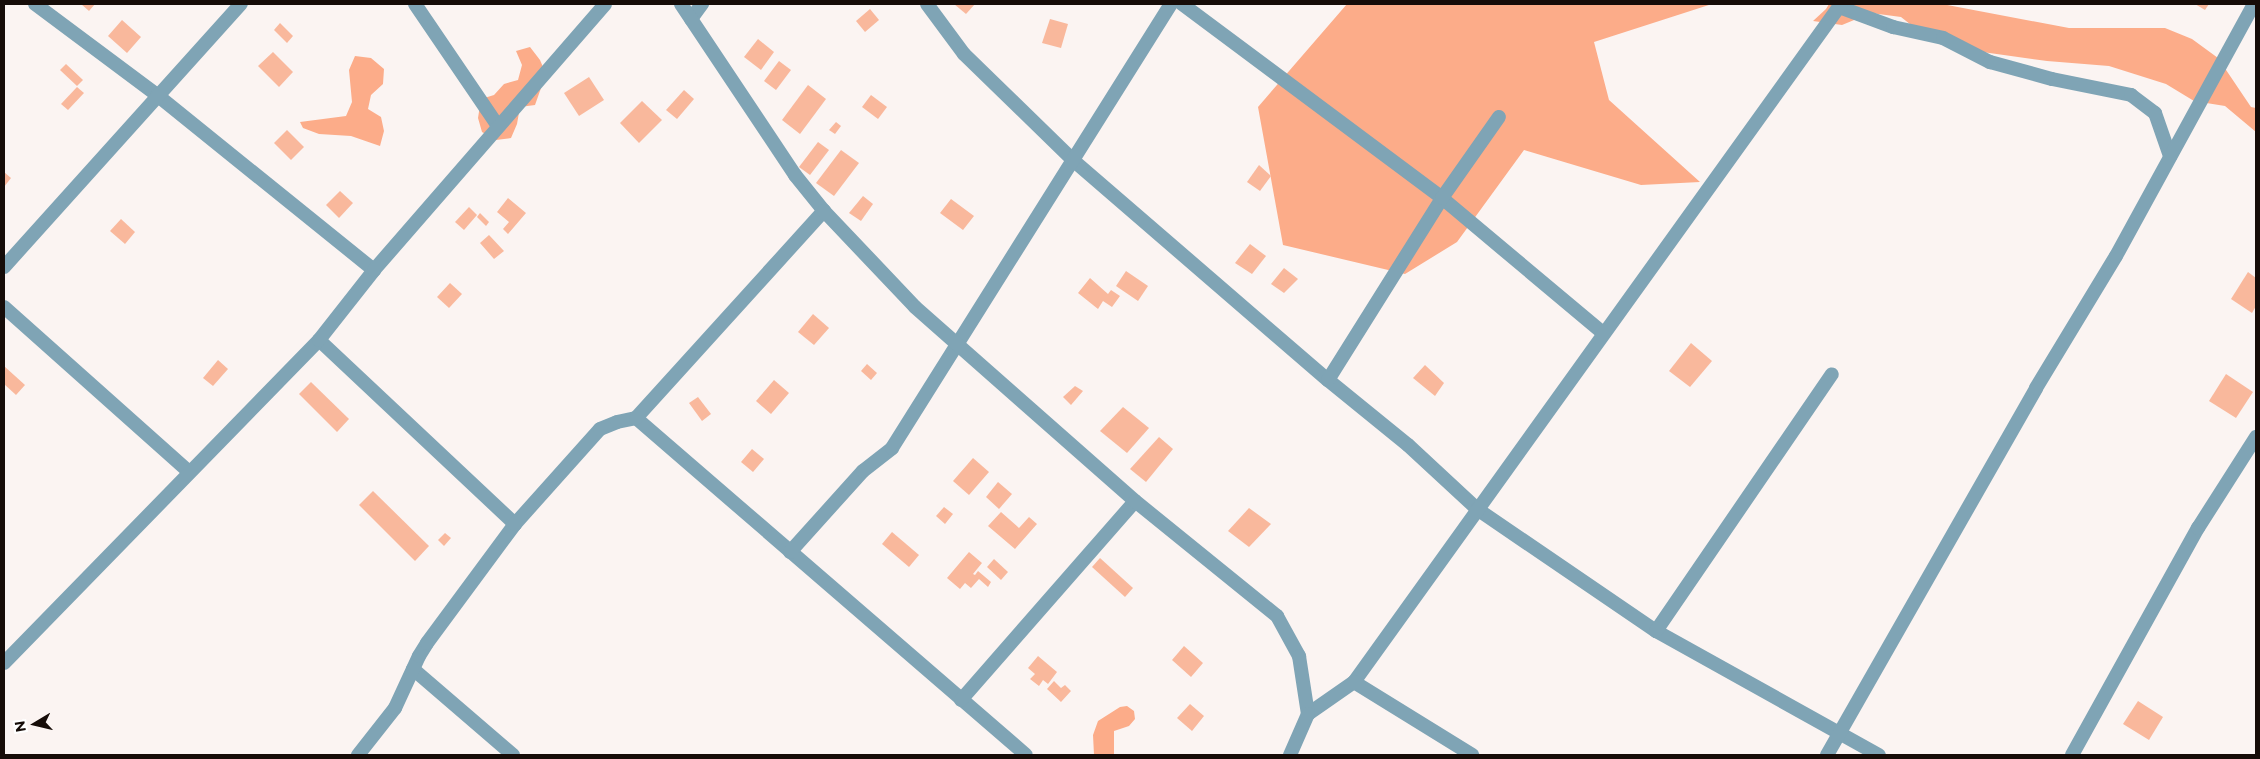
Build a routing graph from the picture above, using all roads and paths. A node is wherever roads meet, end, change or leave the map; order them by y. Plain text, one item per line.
1 (36, 4) edge
2 (241, 4) edge
3 (415, 4) edge
4 (605, 4) edge
5 (681, 4) edge
6 (702, 4) edge
7 (927, 4) edge
8 (1171, 4) edge
9 (1182, 4) edge
10 (2254, 4) edge
11 (1840, 5) edge
12 (691, 19) junction
13 (157, 95) junction
14 (1499, 117) dead end
15 (498, 126) junction
16 (2170, 156) junction
17 (1074, 161) junction
18 (1442, 198) junction
19 (824, 211) junction
20 (4, 267) edge
21 (374, 270) junction
22 (4, 307) edge
23 (1603, 333) junction
24 (319, 340) junction
25 (957, 344) junction
26 (1832, 374) dead end
27 (1328, 380) junction
28 (636, 418) junction
29 (2256, 437) edge
30 (189, 472) junction
31 (1135, 501) junction
32 (1477, 508) junction
33 (515, 524) junction
34 (790, 552) junction
35 (1656, 631) junction
36 (4, 641) edge
37 (15, 650) junction
38 (4, 663) edge
39 (413, 670) junction
40 (1354, 682) junction
41 (961, 700) junction
42 (1308, 714) junction
43 (1840, 733) junction
44 (358, 755) edge
45 (513, 755) edge
46 (1026, 755) edge
47 (1290, 755) edge
48 (1472, 755) edge
49 (1826, 755) edge
50 (1879, 755) edge
51 (2072, 755) edge

1 - 13 street
2 - 13 street
3 - 15 street
4 - 15 street
5 - 12 street
6 - 12 street
7 - 17 street
8 - 17 street
9 - 18 street
10 - 16 street
11 - 16 street
11 - 23 street
12 - 19 street
13 - 20 street
13 - 21 street
14 - 18 street
15 - 21 street
16 - 43 street
17 - 25 street
17 - 27 street
18 - 23 street
18 - 27 street
19 - 25 street
19 - 28 street
21 - 24 street
22 - 30 street
23 - 32 street
24 - 30 street
24 - 33 street
25 - 31 street
25 - 34 street
26 - 35 street
27 - 32 street
28 - 33 street
28 - 34 street
29 - 51 street
30 - 37 street
31 - 41 street
31 - 42 street
32 - 35 street
32 - 40 street
33 - 39 street
34 - 41 street
35 - 43 street
36 - 37 street
37 - 38 street
39 - 44 street
39 - 45 street
40 - 42 street
40 - 48 street
41 - 46 street
42 - 47 street
43 - 49 street
43 - 50 street

